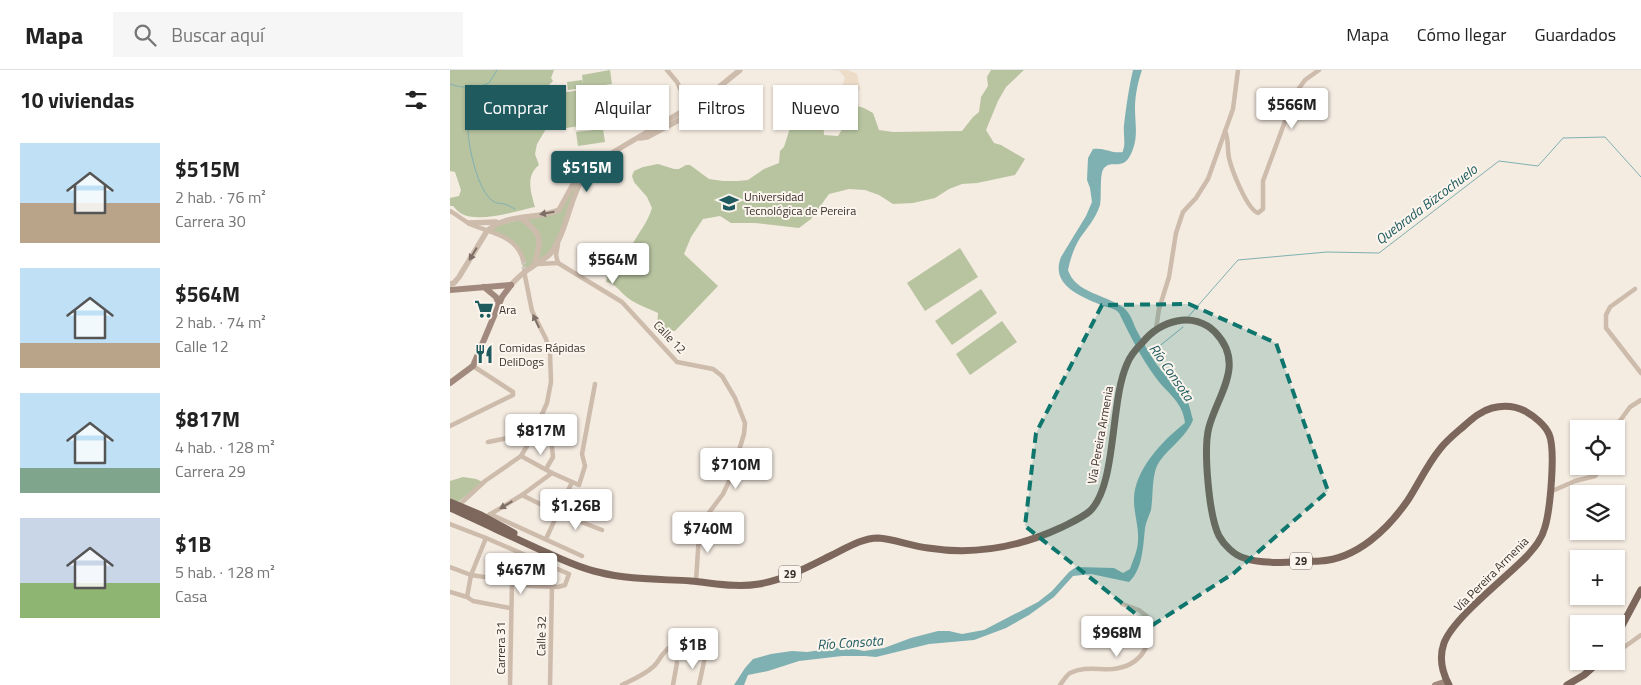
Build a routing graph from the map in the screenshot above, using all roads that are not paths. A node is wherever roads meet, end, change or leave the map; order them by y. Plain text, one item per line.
1 (667, 70) edge
2 (740, 70) edge
3 (1238, 70) edge
4 (1319, 70) edge
5 (722, 85) edge
6 (679, 86) edge
7 (679, 116) edge
8 (1225, 131) junction
9 (588, 170) junction
10 (450, 211) edge
11 (520, 218) junction
12 (506, 220) junction
13 (469, 223) junction
14 (487, 231) junction
15 (559, 240) junction
16 (523, 260) tunnel mouth
17 (558, 263) junction
18 (534, 265) junction
19 (525, 276) tunnel mouth
20 (460, 277) junction
21 (450, 284) edge
22 (511, 285) junction
23 (484, 286) junction
24 (466, 288) junction
25 (1635, 289) dead end
26 (450, 290) edge
27 (499, 305) junction
28 (1156, 328) junction
29 (473, 366) junction
30 (1641, 373) edge
31 (450, 383) edge
32 (595, 384) dead end
33 (1641, 400) edge
34 (1621, 420) edge
35 (539, 423) junction
36 (450, 426) edge
37 (488, 442) dead end
38 (520, 456) junction
39 (546, 469) junction
40 (552, 474) junction
41 (1596, 475) edge
42 (572, 482) junction
43 (1550, 493) junction
44 (522, 495) junction
45 (452, 507) edge
46 (558, 513) junction
47 (484, 517) junction
48 (450, 524) edge
49 (602, 530) dead end
50 (486, 538) junction
51 (546, 539) junction
52 (582, 556) dead end
53 (450, 567) edge
54 (472, 575) junction
55 (512, 581) junction
56 (696, 581) junction
57 (552, 587) junction
58 (1641, 590) edge
59 (450, 592) edge
60 (467, 597) junction
61 (1122, 604) dead end
62 (510, 608) junction
63 (1625, 620) edge
64 (1641, 635) edge
65 (1625, 647) edge
66 (677, 663) dead end
67 (1589, 670) edge
68 (1448, 683) edge
69 (510, 685) edge
70 (550, 685) edge
71 (622, 685) edge
72 (673, 685) edge
73 (699, 685) edge
74 (1060, 685) edge
75 (1435, 685) edge
76 (1567, 685) edge

1 - 6 street
2 - 5 street
3 - 8 street
4 - 8 street
7 - 9 street
8 - 28 street
9 -> 11 street
9 - 15 street
10 - 13 street
11 - 12 street
11 - 18 street
12 - 13 street
12 - 14 street
13 - 14 street
14 - 16 street
14 -> 20 street
15 - 17 street
15 - 18 street
17 - 18 street
17 - 56 street, Calle 12
18 - 22 street
35 -> 19 street
20 - 21 street
20 - 24 street
22 - 23 main road
22 - 27 main road
23 - 24 main road
23 - 27 main road
24 - 26 main road
25 - 30 street
27 - 29 main road
28 - 43 main road, Vía Pereira Armenia / 29
28 - 56 main road, Vía Pereira Armenia / 29
29 - 31 main road
29 - 36 street
32 - 42 street
33 - 34 street
35 - 37 street
35 - 38 street
35 - 39 street
38 - 39 street
38 - 45 street
39 - 40 street
40 - 42 street
40 - 44 street
41 - 43 street
42 - 46 street
43 - 68 main road, Vía Pereira Armenia / 29
44 - 46 street
44 -> 47 street
45 - 47 main road, Vía Pereira Armenia / 29
46 - 49 street
46 - 51 street
47 - 51 street
47 - 56 main road, Vía Pereira Armenia / 29
48 - 50 street
50 - 54 street
50 - 57 street
51 - 52 street
53 - 54 street
54 - 55 street
54 - 60 street
55 - 57 street
55 - 62 street, Carrera 31
57 - 70 street, Calle 32
58 - 63 main road
59 - 60 street
60 - 62 street
61 - 74 street
62 - 69 street, Carrera 31
64 - 65 street
66 - 72 street
67 - 76 main road
68 - 75 main road
71 - 73 street

